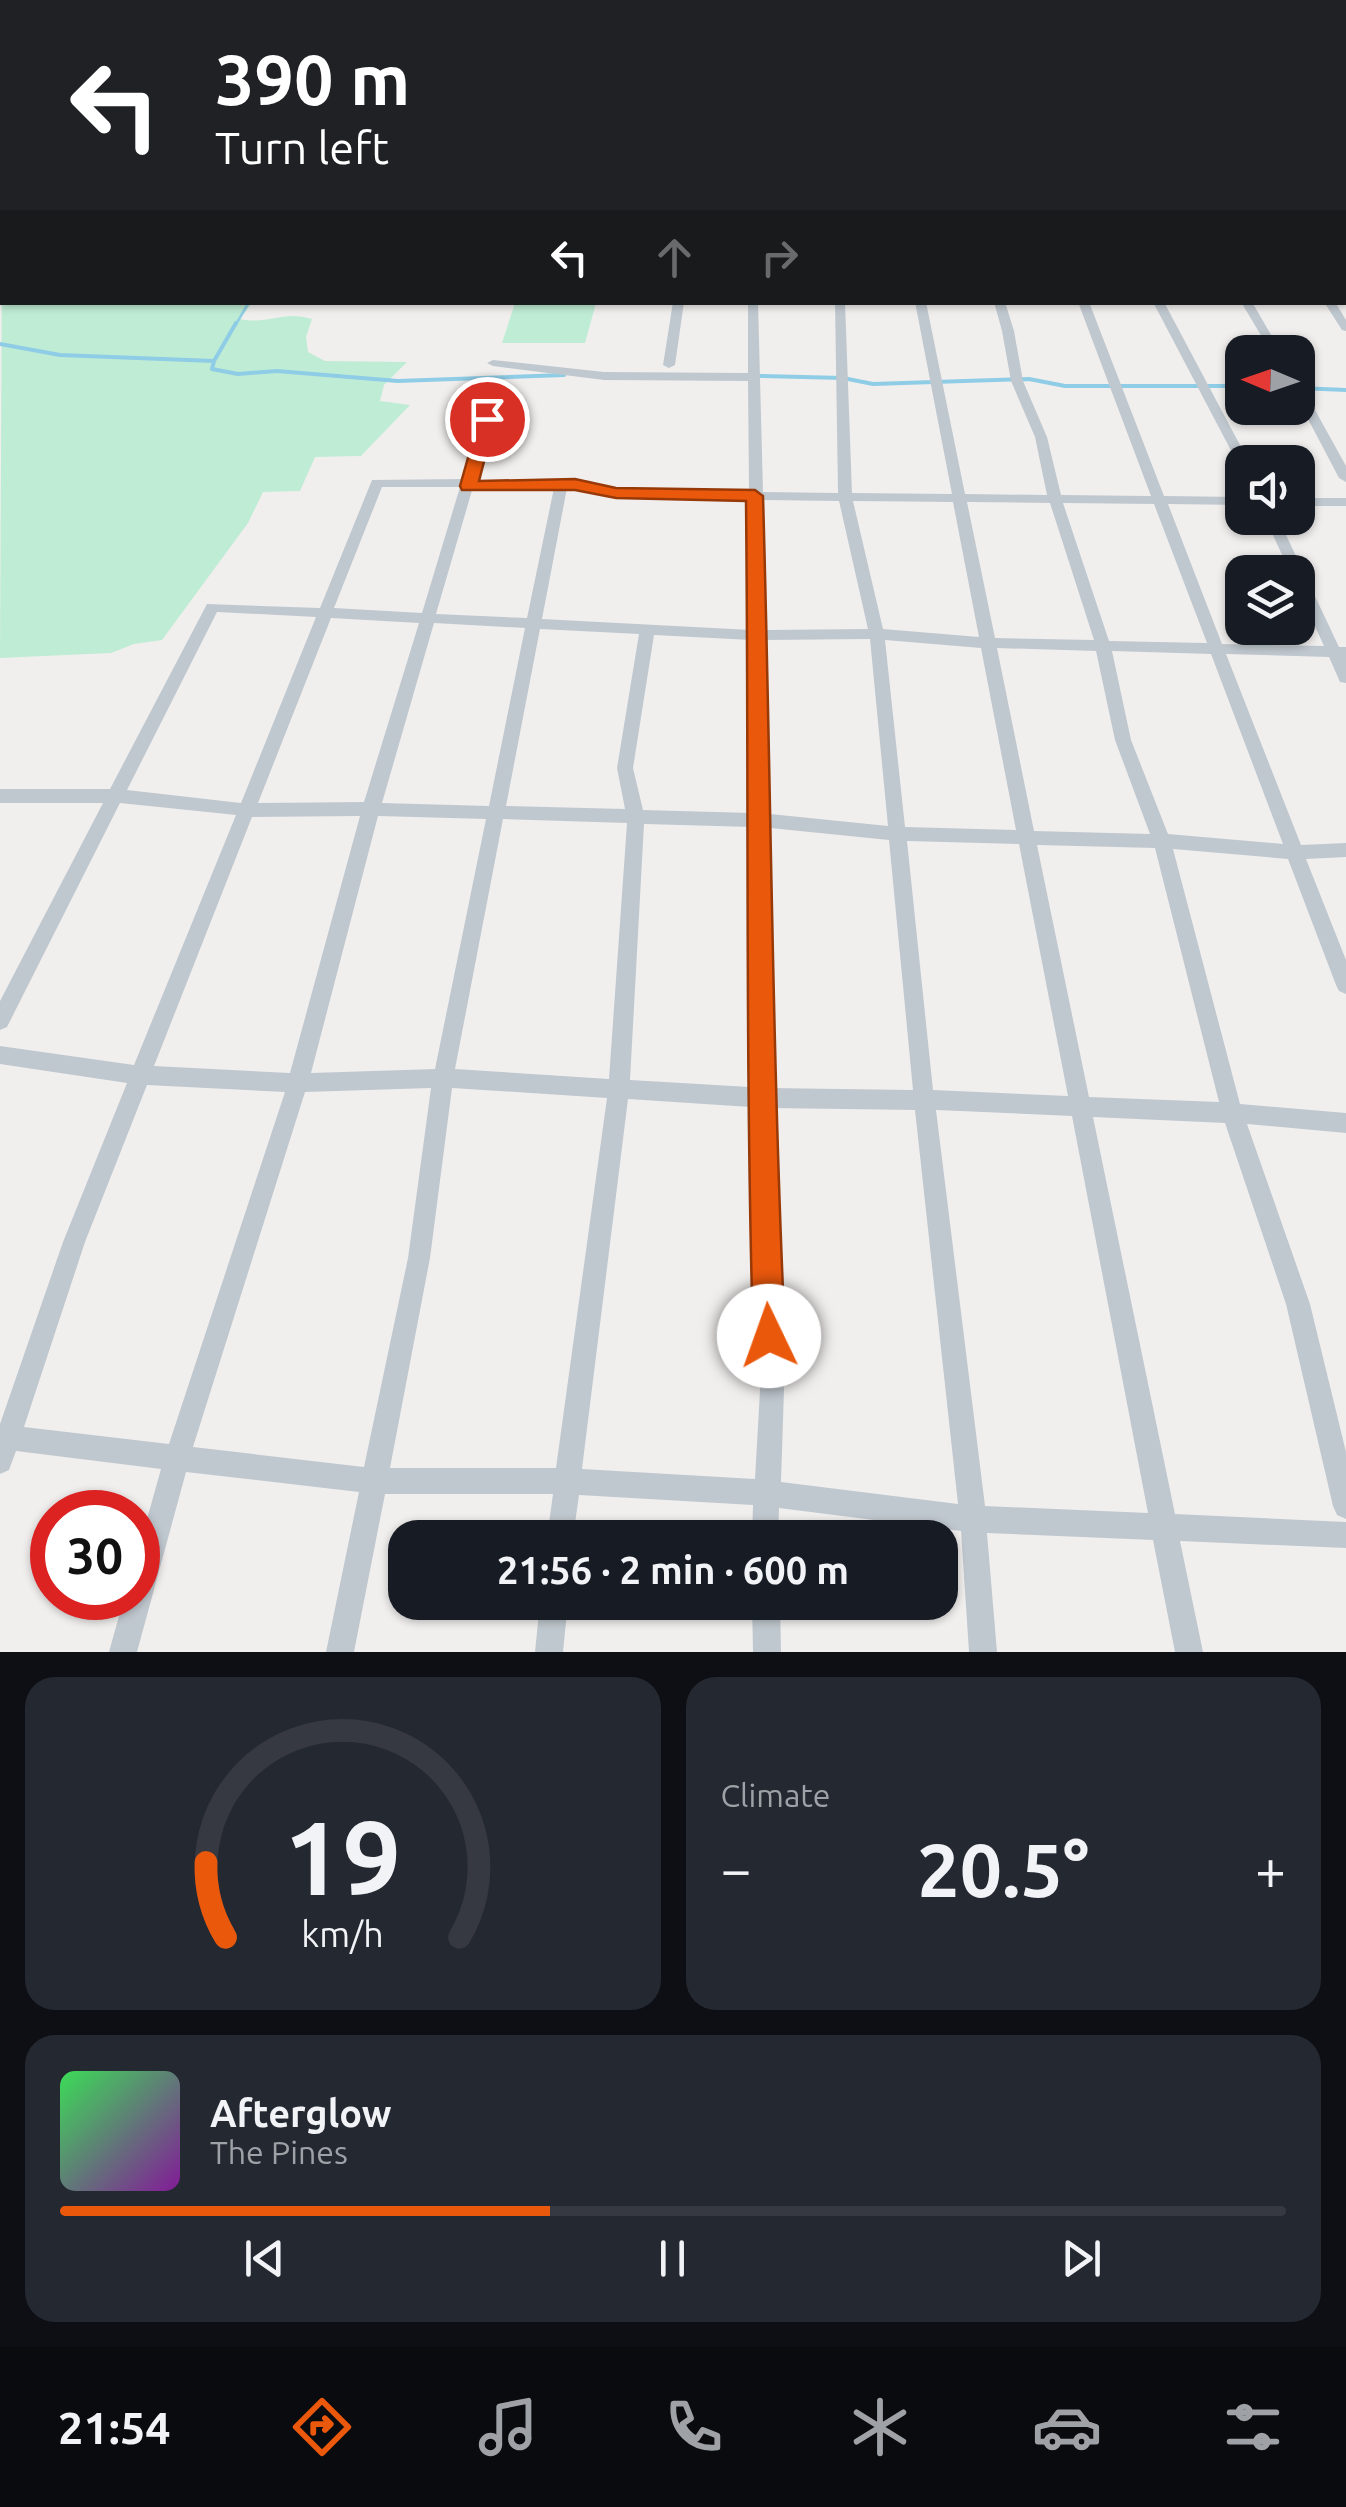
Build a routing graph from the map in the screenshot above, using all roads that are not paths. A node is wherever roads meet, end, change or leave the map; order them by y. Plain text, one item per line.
1 (679, 305) edge
2 (753, 305) edge
3 (840, 305) edge
4 (921, 305) edge
5 (1000, 305) edge
6 (1084, 305) edge
7 (1160, 305) edge
8 (1248, 305) edge
9 (1331, 305) edge
10 (1346, 328) edge
11 (1266, 335) edge
12 (492, 363) dead end
13 (669, 365) dead end
14 (754, 377) junction
15 (496, 386) dead end
16 (1315, 421) edge
17 (1234, 445) edge
18 (1346, 478) edge
19 (468, 486) junction
20 (561, 487) junction
21 (755, 496) junction
22 (845, 496) junction
23 (959, 497) junction
24 (1054, 500) junction
25 (1225, 501) edge
26 (1163, 502) junction
27 (1315, 502) edge
28 (1346, 502) edge
29 (1315, 606) edge
30 (324, 613) junction
31 (428, 618) junction
32 (536, 624) junction
33 (647, 629) junction
34 (877, 634) junction
35 (756, 635) junction
36 (988, 642) junction
37 (1104, 646) junction
38 (1220, 650) junction
39 (1340, 652) edge
40 (1346, 678) edge
41 (0, 796) edge
42 (118, 796) junction
43 (371, 809) junction
44 (247, 810) junction
45 (496, 812) junction
46 (636, 818) junction
47 (761, 820) junction
48 (897, 834) junction
49 (1027, 836) junction
50 (1162, 841) junction
51 (1346, 850) edge
52 (1293, 852) junction
53 (1346, 985) edge
54 (0, 1021) edge
55 (0, 1055) edge
56 (138, 1076) junction
57 (443, 1078) junction
58 (298, 1083) junction
59 (619, 1087) junction
60 (760, 1098) junction
61 (924, 1100) junction
62 (1081, 1109) junction
63 (1232, 1113) junction
64 (1346, 1123) edge
65 (3, 1445) edge
66 (176, 1460) junction
67 (372, 1481) junction
68 (566, 1481) junction
69 (764, 1492) junction
70 (1346, 1506) edge
71 (973, 1519) junction
72 (562, 1520) edge
73 (765, 1520) edge
74 (1163, 1528) junction
75 (1346, 1535) edge
76 (552, 1620) edge
77 (766, 1620) edge
78 (124, 1652) edge
79 (340, 1652) edge
80 (549, 1652) edge
81 (766, 1652) edge
82 (982, 1652) edge
83 (1190, 1652) edge

1 - 13 street
2 - 14 street
3 - 22 street
4 - 23 street
5 - 24 street
6 - 26 street
7 - 17 street
8 - 11 street
9 - 10 street
12 - 14 street
14 - 21 street
15 - 19 street
16 - 18 street
19 - 20 street
19 - 30 street
19 - 31 street
20 - 21 street
20 - 32 street
21 - 22 street
21 - 35 street
22 - 23 street
22 - 34 street
23 - 24 street
23 - 36 street
24 - 26 street
24 - 37 street
25 - 26 street
26 - 38 street
27 - 28 street
29 - 39 street
30 - 31 street
30 - 42 street
30 - 44 street
31 - 32 street
31 - 43 street
32 - 33 street
32 - 45 street
33 - 35 street
33 - 46 street
34 - 35 street
34 - 36 street
34 - 48 street
35 - 47 street
36 - 37 street
36 - 49 street
37 - 38 street
37 - 50 street
38 - 39 street
38 - 52 street
39 - 40 street
41 - 42 street
42 - 44 street
42 - 54 street
43 - 44 street
43 - 45 street
43 - 58 street
44 - 56 street
45 - 46 street
45 - 57 street
46 - 47 street
46 - 59 street
47 - 48 street
47 - 60 street
48 - 49 street
48 - 61 street
49 - 50 street
49 - 62 street
50 - 52 street
50 - 63 street
51 - 52 street
52 - 53 street
55 - 56 street
56 - 58 street
56 - 65 street
57 - 58 street
57 - 59 street
57 - 67 street
58 - 66 street
59 - 60 street
59 - 68 street
60 - 61 street
60 - 69 street
61 - 62 street
61 - 71 street
62 - 63 street
62 - 74 street
63 - 64 street
63 - 70 street
65 - 66 street
66 - 67 street
66 - 78 street
67 - 68 street
67 - 79 street
68 - 69 street
68 - 72 street
69 - 71 street
69 - 73 street
71 - 74 street
71 - 82 street
74 - 75 street
74 - 83 street
76 - 80 street
77 - 81 street

